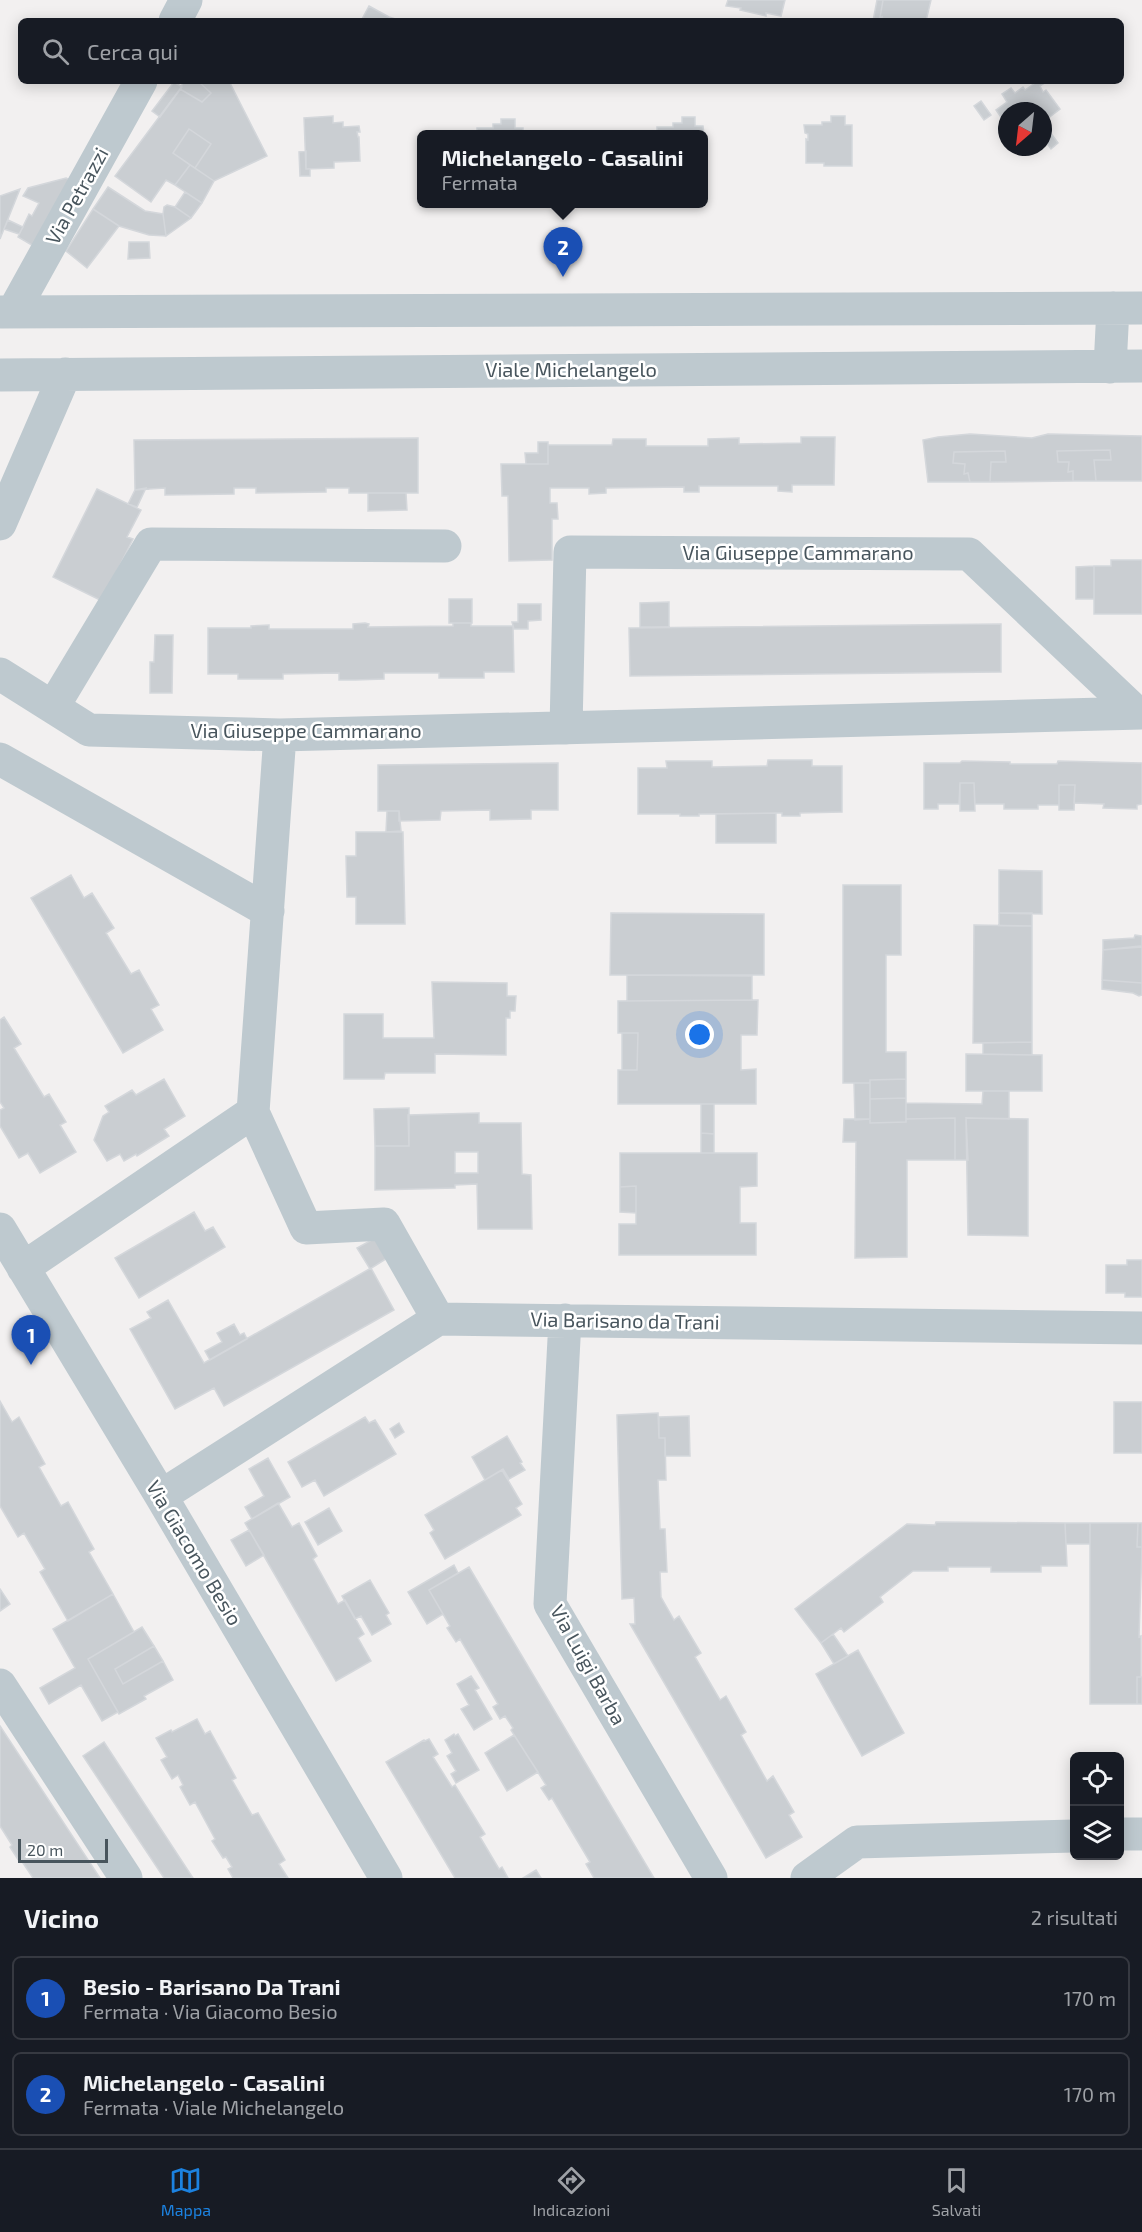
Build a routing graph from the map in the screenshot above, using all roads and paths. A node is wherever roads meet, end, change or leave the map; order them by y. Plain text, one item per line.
1 (186, 0) edge
2 (177, 18) edge
3 (139, 84) edge
4 (1127, 308) edge
5 (6, 312) edge
6 (1142, 366) edge
7 (1110, 367) junction
8 (65, 374) junction
9 (0, 375) edge
10 (0, 524) edge
11 (445, 546) dead end
12 (0, 674) edge
13 (53, 707) junction
14 (1140, 713) edge
15 (566, 728) junction
16 (280, 735) junction
17 (0, 759) edge
18 (268, 911) junction
19 (253, 1112) junction
20 (0, 1229) edge
21 (23, 1268) junction
22 (438, 1319) junction
23 (565, 1320) junction
24 (1142, 1328) edge
25 (161, 1496) junction
26 (0, 1685) edge
27 (1124, 1834) edge
28 (1142, 1834) edge
29 (1070, 1836) edge
30 (126, 1878) edge
31 (386, 1878) edge
32 (711, 1878) edge
33 (807, 1878) edge

1 - 2 street
3 - 5 street, Via Petrazzi
4 - 5 street
4 - 7 street
6 - 7 street, Viale Michelangelo
7 - 8 street, Viale Michelangelo
8 - 9 street, Viale Michelangelo
8 - 10 street
11 - 13 street
12 - 13 street, Via Giuseppe Cammarano
13 - 16 street, Via Giuseppe Cammarano
14 - 15 street, Via Giuseppe Cammarano
14 - 15 street, Via Giuseppe Cammarano
15 - 16 street, Via Giuseppe Cammarano
16 - 18 street
17 - 18 street
18 - 19 street
19 - 21 street
19 - 22 street
20 - 21 street, Via Giacomo Besio
21 - 25 street, Via Giacomo Besio
22 - 23 street, Via Barisano da Trani
22 - 25 street
23 - 24 street, Via Barisano da Trani
23 - 32 street, Via Luigi Barba
25 - 31 street, Via Giacomo Besio
26 - 30 street
27 - 28 street
29 - 33 street

